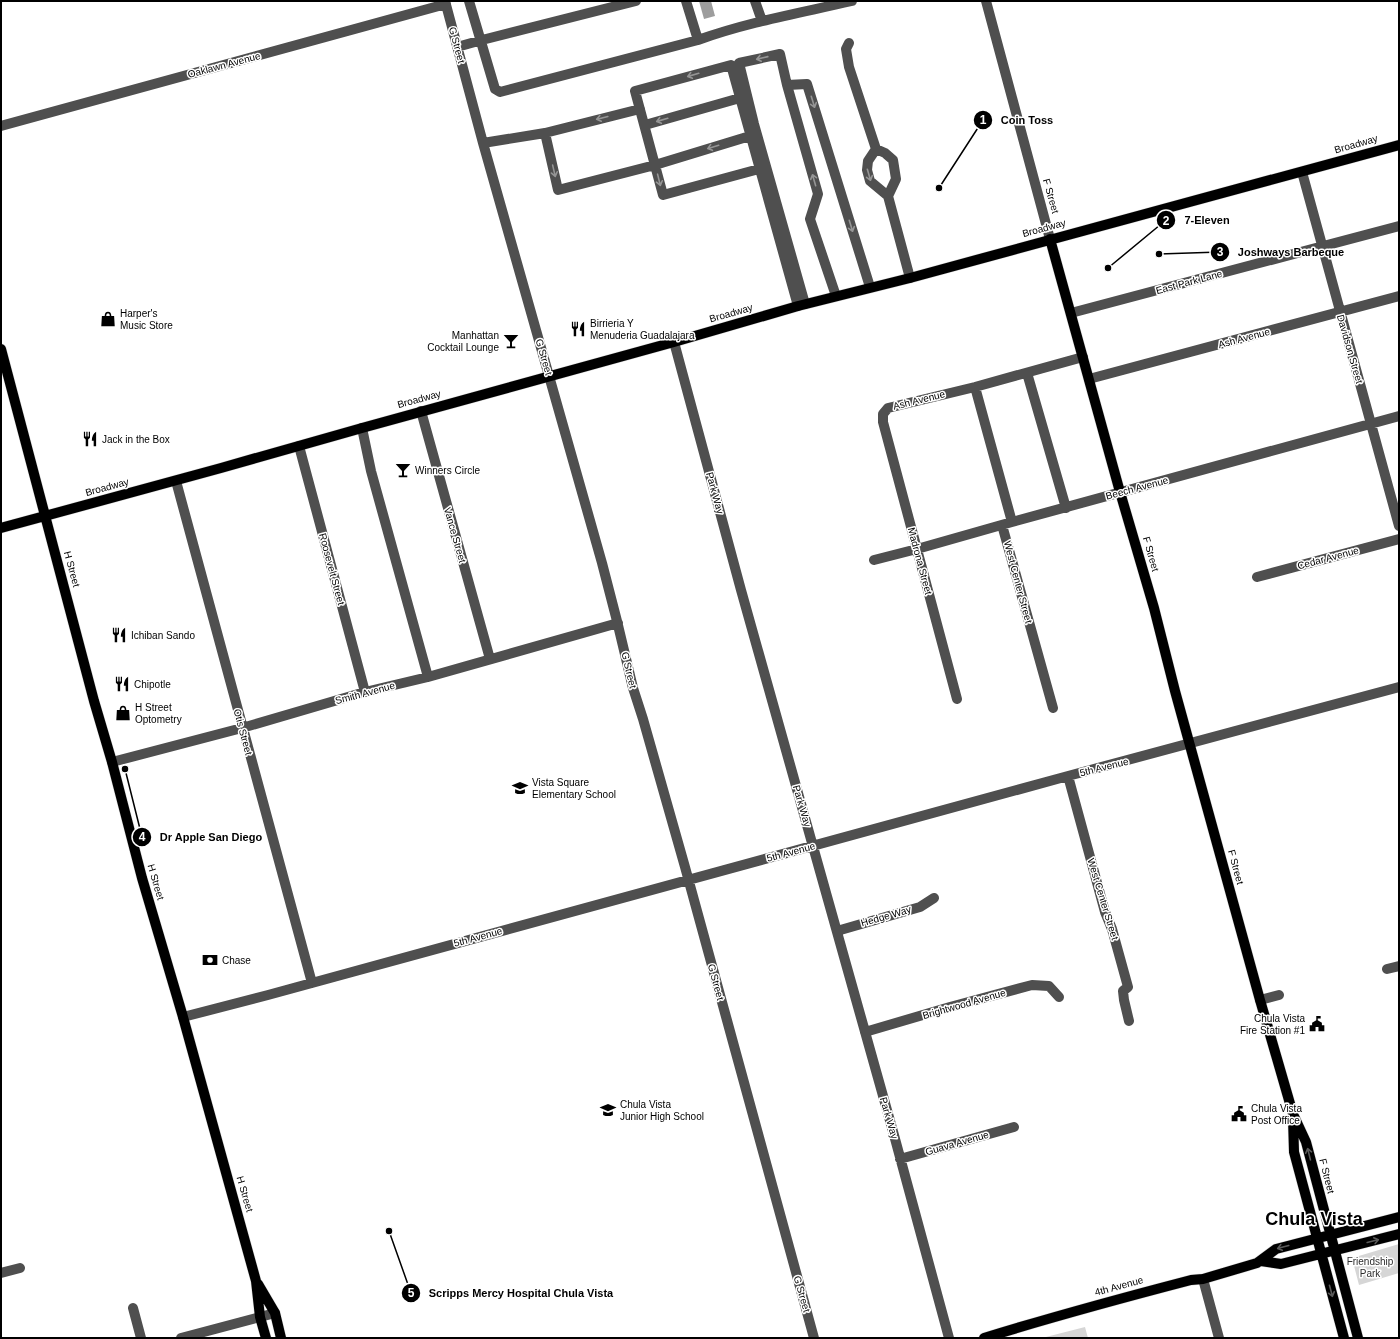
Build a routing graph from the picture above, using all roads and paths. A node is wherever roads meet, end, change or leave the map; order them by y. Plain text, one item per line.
1 (469, 1) edge
2 (636, 1) edge
3 (686, 1) edge
4 (755, 1) edge
5 (852, 1) edge
6 (986, 1) edge
7 (446, 3) edge
8 (762, 21) junction
9 (482, 40) junction
10 (698, 40) junction
11 (849, 43) dead end
12 (457, 47) junction
13 (787, 85) junction
14 (740, 98) junction
15 (640, 109) junction
16 (645, 125) junction
17 (1, 126) edge
18 (545, 133) junction
19 (750, 136) junction
20 (483, 143) junction
21 (1399, 144) edge
22 (876, 149) junction
23 (655, 165) junction
24 (758, 169) junction
25 (1302, 172) junction
26 (888, 196) junction
27 (1399, 226) edge
28 (1050, 239) junction
29 (1322, 247) junction
30 (910, 278) junction
31 (870, 287) junction
32 (836, 296) junction
33 (1399, 296) edge
34 (802, 305) junction
35 (1340, 312) junction
36 (1071, 313) junction
37 (674, 342) junction
38 (1, 349) edge
39 (1082, 357) junction
40 (1027, 373) junction
41 (549, 376) junction
42 (1089, 379) junction
43 (975, 387) junction
44 (420, 411) junction
45 (1399, 416) edge
46 (883, 422) joint
47 (1371, 424) junction
48 (362, 428) junction
49 (298, 446) junction
50 (176, 481) junction
51 (1120, 492) junction
52 (1066, 508) junction
53 (46, 516) junction
54 (1007, 523) junction
55 (1399, 526) edge
56 (1, 528) edge
57 (1399, 539) edge
58 (917, 549) junction
59 (874, 560) dead end
60 (1257, 577) dead end
61 (618, 623) junction
62 (490, 659) junction
63 (428, 677) junction
64 (1399, 687) edge
65 (365, 692) junction
66 (957, 699) dead end
67 (1053, 708) dead end
68 (242, 728) junction
69 (1190, 744) junction
70 (112, 762) junction
71 (1068, 776) junction
72 (813, 846) junction
73 (688, 879) junction
74 (934, 898) dead end
75 (837, 931) junction
76 (1399, 966) edge
77 (1387, 969) dead end
78 (312, 983) junction
79 (1279, 995) dead end
80 (1059, 997) dead end
81 (1260, 1000) junction
82 (183, 1017) junction
83 (1129, 1020) dead end
84 (865, 1032) junction
85 (1293, 1114) junction
86 (1014, 1127) dead end
87 (900, 1158) junction
88 (1399, 1217) edge
89 (1399, 1234) edge
90 (1330, 1235) junction
91 (1317, 1238) junction
92 (1334, 1250) junction
93 (1321, 1254) junction
94 (1261, 1261) junction
95 (20, 1268) dead end
96 (1, 1273) edge
97 (1203, 1279) junction
98 (256, 1281) junction
99 (132, 1308) dead end
100 (275, 1313) junction
101 (260, 1317) junction
102 (140, 1338) edge
103 (181, 1338) edge
104 (266, 1338) edge
105 (282, 1338) edge
106 (814, 1338) edge
107 (948, 1338) edge
108 (984, 1338) edge
109 (1219, 1338) edge
110 (1344, 1338) edge
111 (1358, 1338) edge

1 - 9 street
2 - 9 street
3 - 10 street
4 - 8 street
5 - 8 street
6 - 28 street, F Street
7 - 12 street, G Street
7 - 17 street, Oaklawn Avenue
8 - 10 street
9 - 10 street
9 - 12 street
11 - 22 street
12 - 20 street, G Street
13 -> 31 street
32 -> 13 street
13 -> 34 street
14 -> 15 street
14 -> 16 street
14 - 19 street
15 - 16 street
15 -> 18 street
16 - 23 street
18 - 20 street
18 -> 23 street
19 -> 23 street
19 - 24 street
20 - 41 street, G Street
21 - 25 main road, Broadway
22 -> 26 street
22 - 26 street
23 -> 24 street
24 - 34 street
25 - 28 main road, Broadway
25 - 29 street, Davidson Street
26 - 30 street
27 - 29 street, East Park Lane
28 - 30 main road, Broadway
28 - 36 main road, F Street
29 - 35 street, Davidson Street
29 - 36 street, East Park Lane
30 - 31 main road, Broadway
31 - 32 main road, Broadway
32 - 34 main road, Broadway
33 - 35 street, Ash Avenue
34 - 37 main road, Broadway
35 - 42 street, Ash Avenue
35 - 47 street, Davidson Street
36 - 39 main road, F Street
37 - 41 main road, Broadway
37 - 72 street, Park Way
38 - 53 main road, H Street
39 - 40 street, Ash Avenue
39 - 42 main road, F Street
40 - 43 street, Ash Avenue
40 - 52 street
41 - 44 main road, Broadway
41 - 61 street, G Street
42 - 51 main road, F Street
43 - 46 street, Ash Avenue
43 - 54 street, West Center Street
44 - 48 main road, Broadway
44 - 62 street, Vance Street
45 - 47 street, Beech Avenue
46 - 58 street, Madrona Street
47 - 51 street, Beech Avenue
47 - 55 street, Davidson Street
48 - 49 main road, Broadway
48 - 63 street
49 - 50 main road, Broadway
49 - 65 street, Roosevelt Street
50 - 53 main road, Broadway
50 - 68 street, Otis Street
51 - 52 street, Beech Avenue
51 - 69 main road, F Street
52 - 54 street, Beech Avenue
53 - 56 main road, Broadway
53 - 70 main road, H Street
54 - 58 street, Beech Avenue
54 - 67 street, West Center Street
57 - 60 street, Cedar Avenue
58 - 59 street, Beech Avenue
58 - 66 street, Madrona Street
61 - 62 street, Smith Avenue
61 - 73 street, G Street
62 - 63 street, Smith Avenue
63 - 65 street, Smith Avenue
64 - 69 street, 5th Avenue
65 - 68 street, Smith Avenue
68 - 70 street, Smith Avenue
68 - 78 street, Otis Street
69 - 71 street, 5th Avenue
69 - 81 main road, F Street
70 - 82 main road, H Street
71 - 72 street, 5th Avenue
71 - 83 street, West Center Street
72 - 73 street, 5th Avenue
72 - 75 street, Park Way
73 - 78 street, 5th Avenue
73 - 106 street, G Street
74 - 75 street, Hedge Way
75 - 84 street, Park Way
76 - 77 street
78 - 82 street, 5th Avenue
79 - 81 street
80 - 84 street, Brightwood Avenue
81 - 85 main road, F Street
82 - 98 main road, H Street
84 - 87 street, Park Way
90 -> 85 main road, F Street
85 - 91 main road, F Street
86 - 87 street, Guava Avenue
87 - 107 street, Park Way
88 - 90 main road, 4th Avenue
92 -> 89 main road
90 - 91 main road, 4th Avenue
90 - 92 main road, F Street
91 - 93 main road, F Street
91 -> 94 main road, 4th Avenue
92 - 93 main road
92 - 111 main road, F Street
93 - 94 main road
93 -> 110 main road, F Street
94 - 97 main road, 4th Avenue
95 - 96 street
97 - 108 main road, 4th Avenue
97 - 109 street
98 - 100 main road, H Street
98 - 101 main road, H Street
99 - 102 street
100 - 101 street
100 - 105 main road, H Street
101 - 103 street
101 - 104 main road, H Street

